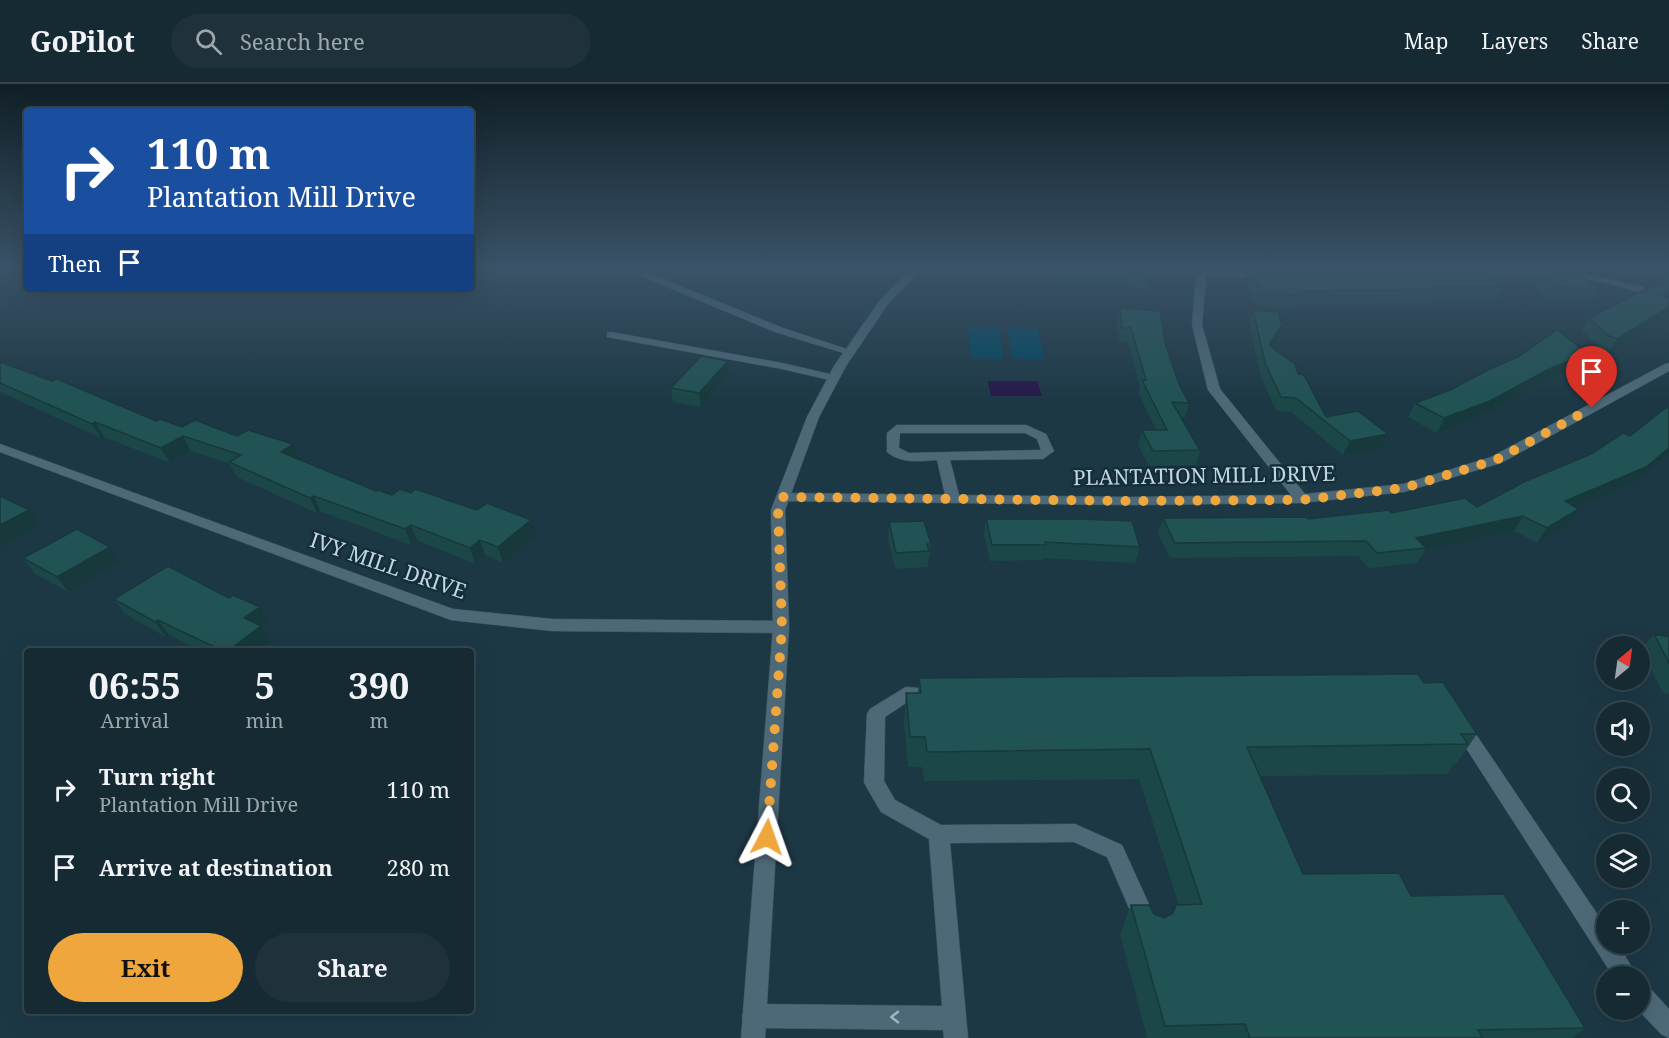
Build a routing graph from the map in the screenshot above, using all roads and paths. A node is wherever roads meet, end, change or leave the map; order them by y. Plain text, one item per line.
1 (731, 311) edge
2 (878, 311) edge
3 (1198, 311) edge
4 (611, 335) dead end
5 (850, 352) junction
6 (1669, 366) edge
7 (834, 378) junction
8 (0, 448) edge
9 (943, 456) junction
10 (783, 497) junction
11 (953, 499) junction
12 (1301, 500) junction
13 (782, 627) junction
14 (942, 693) edge
15 (1445, 713) edge
16 (939, 834) junction
17 (1150, 933) edge
18 (1619, 966) edge
19 (1650, 1005) edge
20 (1669, 1026) edge
21 (753, 1027) edge
22 (954, 1028) edge

1 - 5 street
2 - 5 street
3 - 12 street
4 - 7 street
5 - 7 street
6 - 12 street, PLANTATION MILL DRIVE
7 - 10 street
8 - 13 street, IVY MILL DRIVE
9 - 9 street
9 - 11 street
10 - 11 street, PLANTATION MILL DRIVE
10 - 13 street
11 - 12 street, PLANTATION MILL DRIVE
13 - 21 street
14 - 16 street
15 - 18 street
16 - 17 street
16 - 22 street
19 - 20 street
22 -> 21 street

